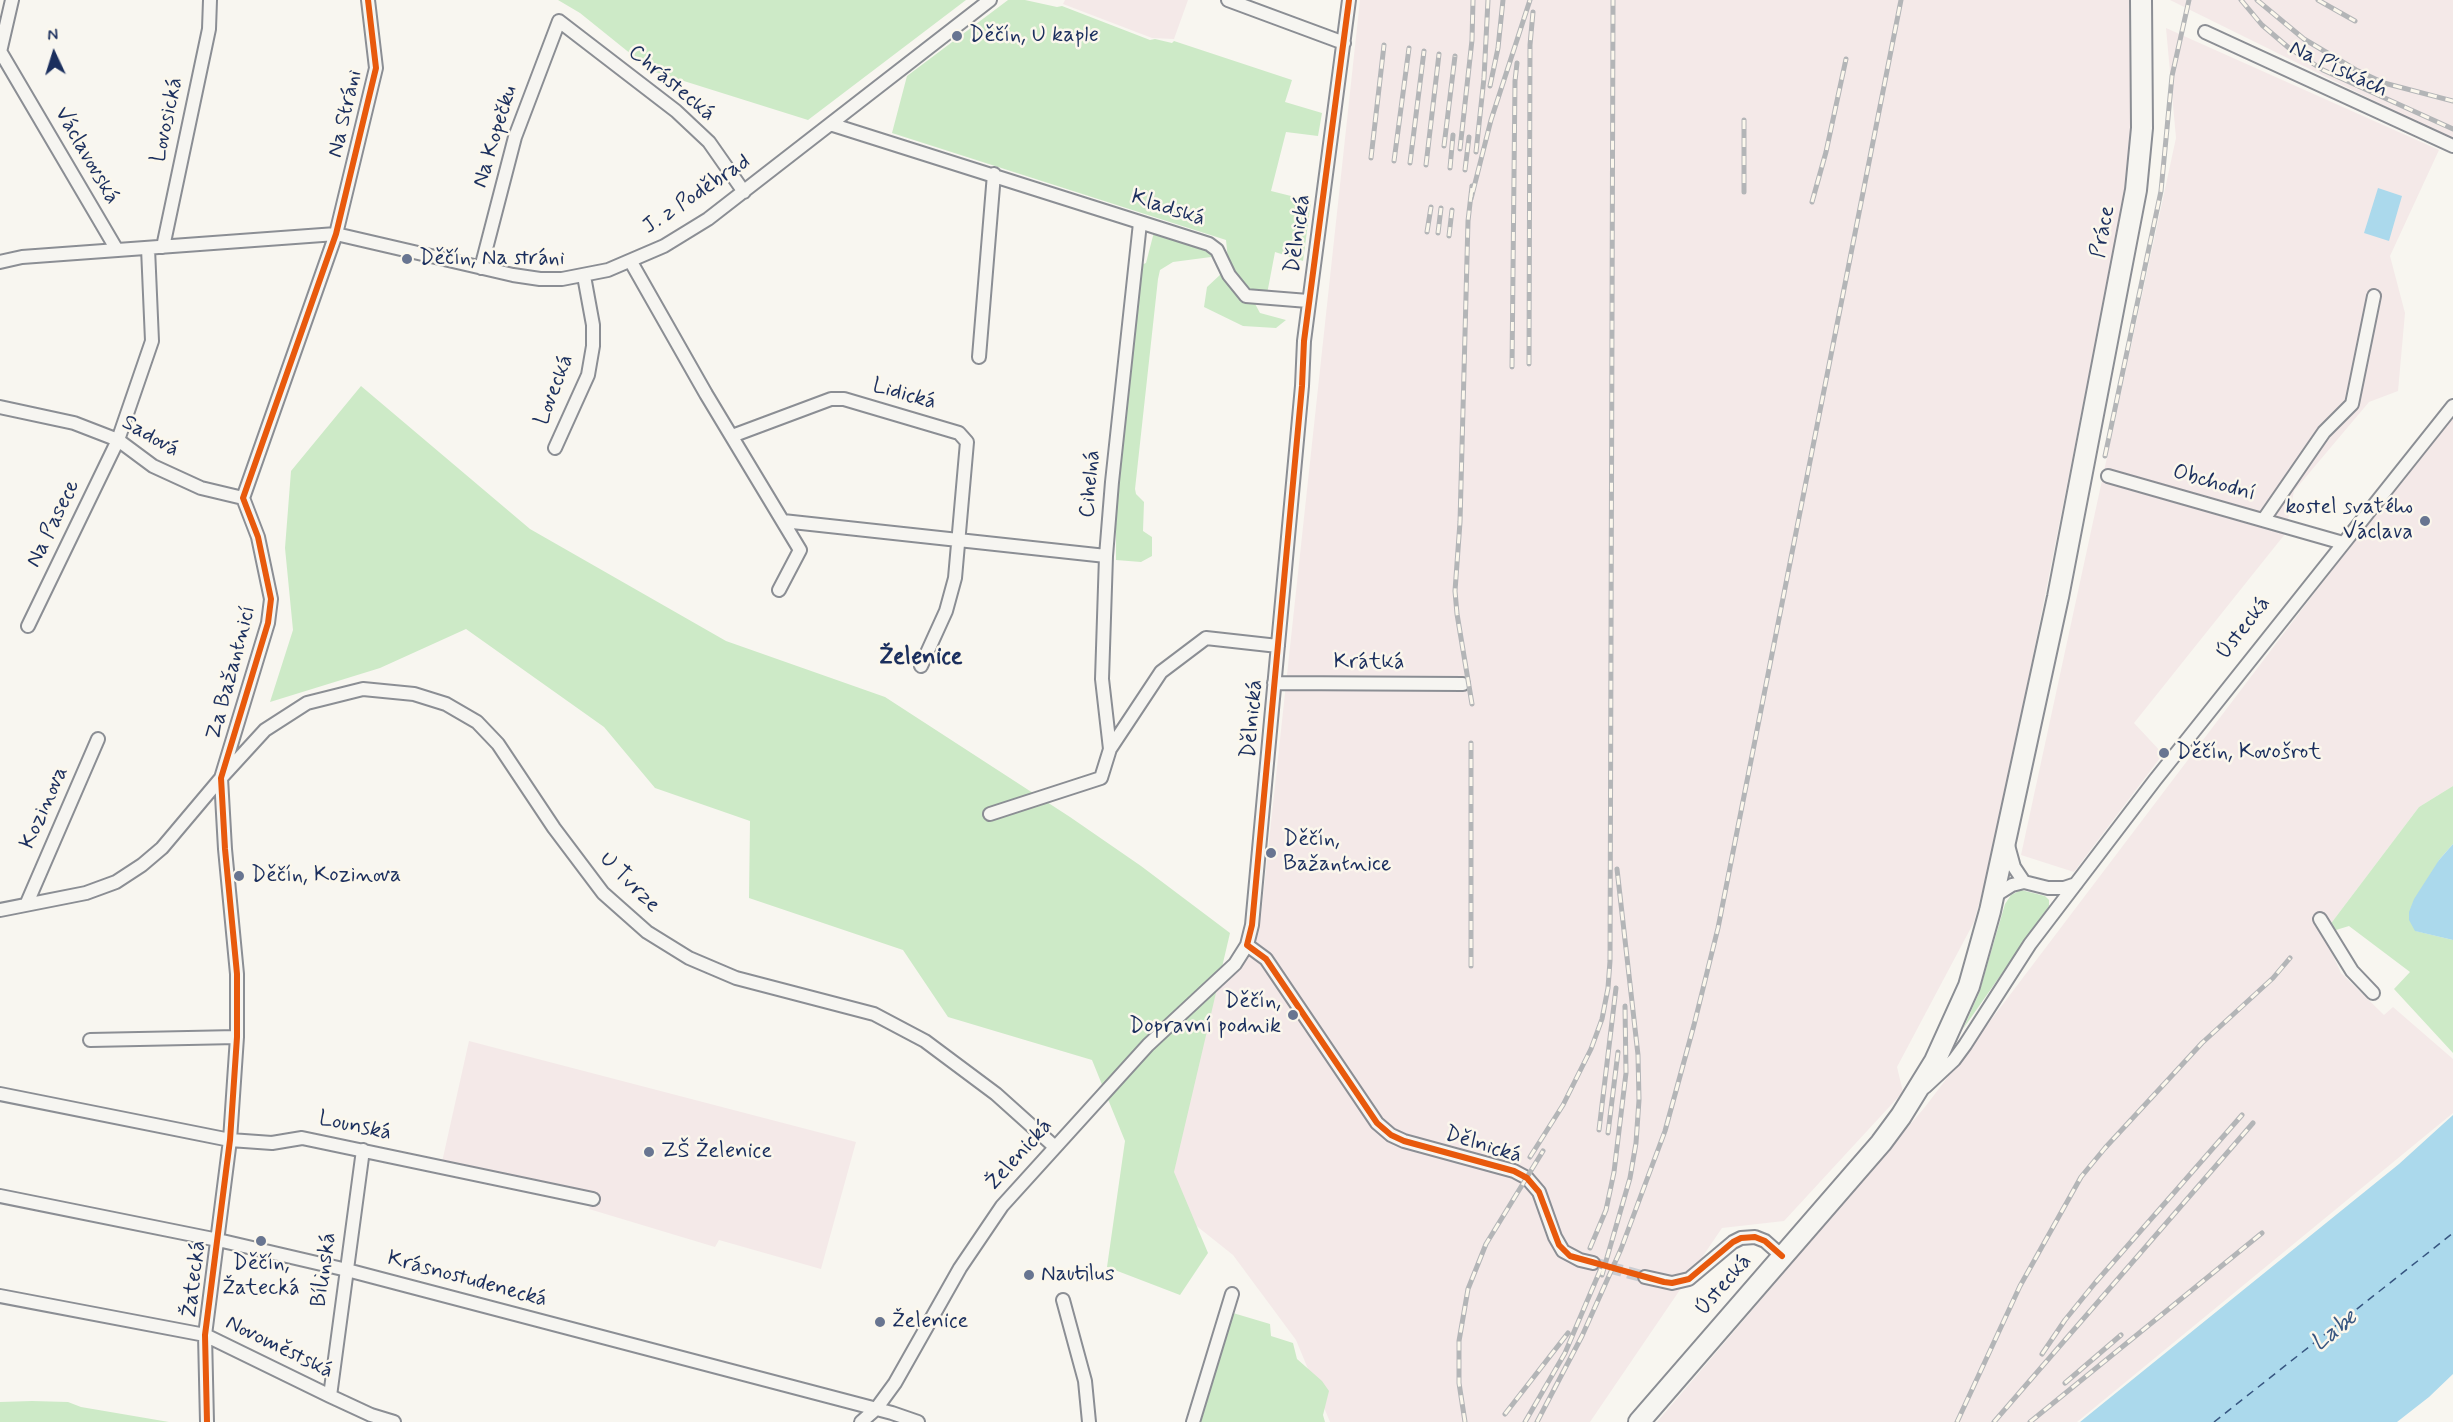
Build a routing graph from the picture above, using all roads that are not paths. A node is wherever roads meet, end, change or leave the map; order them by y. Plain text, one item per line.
1 (12, 0) edge
2 (210, 0) edge
3 (368, 0) edge
4 (1228, 0) edge
5 (1349, 0) edge
6 (2141, 0) edge
7 (988, 1) edge
8 (559, 21) joint
9 (2205, 32) dead end
10 (1344, 43) junction
11 (0, 52) edge
12 (830, 124) junction
13 (2453, 146) edge
14 (994, 174) junction
15 (744, 192) junction
16 (1140, 223) junction
17 (336, 234) junction
18 (162, 247) junction
19 (148, 248) junction
20 (117, 250) junction
21 (0, 262) edge
22 (631, 262) junction
23 (481, 268) junction
24 (584, 276) junction
25 (2374, 296) dead end
26 (1308, 301) junction
27 (979, 357) dead end
28 (2453, 406) edge
29 (0, 407) edge
30 (732, 436) junction
31 (118, 440) junction
32 (555, 448) dead end
33 (2108, 476) dead end
34 (243, 498) junction
35 (2264, 519) junction
36 (783, 521) junction
37 (960, 541) junction
38 (2343, 543) junction
39 (1106, 556) junction
40 (779, 590) dead end
41 (28, 626) dead end
42 (1278, 646) junction
43 (921, 666) dead end
44 (1274, 683) junction
45 (1463, 684) dead end
46 (98, 739) dead end
47 (1110, 749) junction
48 (221, 778) junction
49 (990, 814) dead end
50 (2006, 837) junction
51 (2024, 882) junction
52 (2076, 884) junction
53 (1993, 897) junction
54 (27, 903) junction
55 (0, 910) edge
56 (2320, 919) dead end
57 (1247, 945) junction
58 (2373, 993) dead end
59 (237, 1036) junction
60 (90, 1040) dead end
61 (0, 1094) edge
62 (1913, 1097) junction
63 (230, 1140) junction
64 (1055, 1148) junction
65 (363, 1150) junction
66 (0, 1196) edge
67 (593, 1199) dead end
68 (218, 1240) junction
69 (1782, 1256) junction
70 (1593, 1263) tunnel mouth
71 (347, 1270) junction
72 (1645, 1277) tunnel mouth
73 (1232, 1294) dead end
74 (0, 1296) edge
75 (1063, 1300) dead end
76 (205, 1335) junction
77 (330, 1396) junction
78 (876, 1409) junction
79 (207, 1422) edge
80 (394, 1422) edge
81 (861, 1422) edge
82 (918, 1422) edge
83 (1089, 1422) edge
84 (1193, 1422) edge
85 (1639, 1422) edge

1 - 11 street
2 - 18 street, Lovosická
3 - 17 street, Na Stráni
4 - 10 street
5 - 10 street, Dělnická
6 - 50 main road, Práce
7 - 12 street, J. z Poděbrad
8 - 15 street, Chrástecká
8 - 23 street, Na Kopečku
9 - 13 street, Na Pískách
10 - 26 street, Dělnická
11 - 20 street, Václavovská
12 - 14 street, Kladská
12 - 15 street, J. z Poděbrad
14 - 16 street, Kladská
14 - 27 street
15 - 22 street, J. z Poděbrad
16 - 26 street, Kladská
16 - 39 street, Cihelná
17 - 18 street, J. z Poděbrad
17 - 23 street, J. z Poděbrad
17 - 34 street
18 - 19 street, J. z Poděbrad
19 - 20 street, J. z Poděbrad
19 - 31 street
20 - 21 street, J. z Poděbrad
22 - 24 street, J. z Poděbrad
22 - 30 street
23 - 24 street, J. z Poděbrad
24 - 32 street, Lovecká
25 - 35 street
26 - 42 street, Dělnická
28 - 38 street, Ústecká
29 - 31 street, Sadová
30 - 36 street
30 - 37 street, Lidická
31 - 34 street, Sadová
31 - 41 street, Na Pasece
33 - 35 street, Obchodní
34 - 48 street, Za Bažantnicí
35 - 38 street, Obchodní
36 - 37 street
36 - 40 street
37 - 39 street
37 - 43 street
38 - 52 street, Ústecká
39 - 47 street, Cihelná
42 - 44 street, Dělnická
42 - 47 street
44 - 45 street, Krátká
44 - 57 street, Dělnická
46 - 54 street, Kozinova
47 - 49 street
48 - 54 street
48 - 59 street, Za Bažantnicí
48 - 64 street, U Tvrze
50 - 51 street
50 - 53 main road, Ústecká
51 - 52 street
51 - 53 street
52 - 62 street, Ústecká
53 - 62 main road, Ústecká
54 - 55 street
56 - 58 street
57 - 64 street, Želenická
57 - 70 street, Dělnická
59 - 60 street
59 - 63 street, Za Bažantnicí
61 - 63 street, Lounská
62 - 69 main road, Ústecká
63 - 65 street, Lounská
63 - 68 street, Žatecká
64 - 78 street, Želenická
65 - 67 street, Lounská
65 - 71 street, Bílinská
66 - 68 street, Krásnostudenecká
68 - 71 street, Krásnostudenecká
68 - 76 street, Žatecká
69 - 72 street
69 - 85 main road, Ústecká
71 - 77 street, Bílinská
71 - 78 street, Krásnostudenecká
73 - 84 street
74 - 76 street, Novoměstská
75 - 83 street
76 - 77 street, Novoměstská
76 - 79 street, Žatecká
77 - 80 street, Novoměstská
78 - 81 street, Želenická
78 - 82 street, Krásnostudenecká

